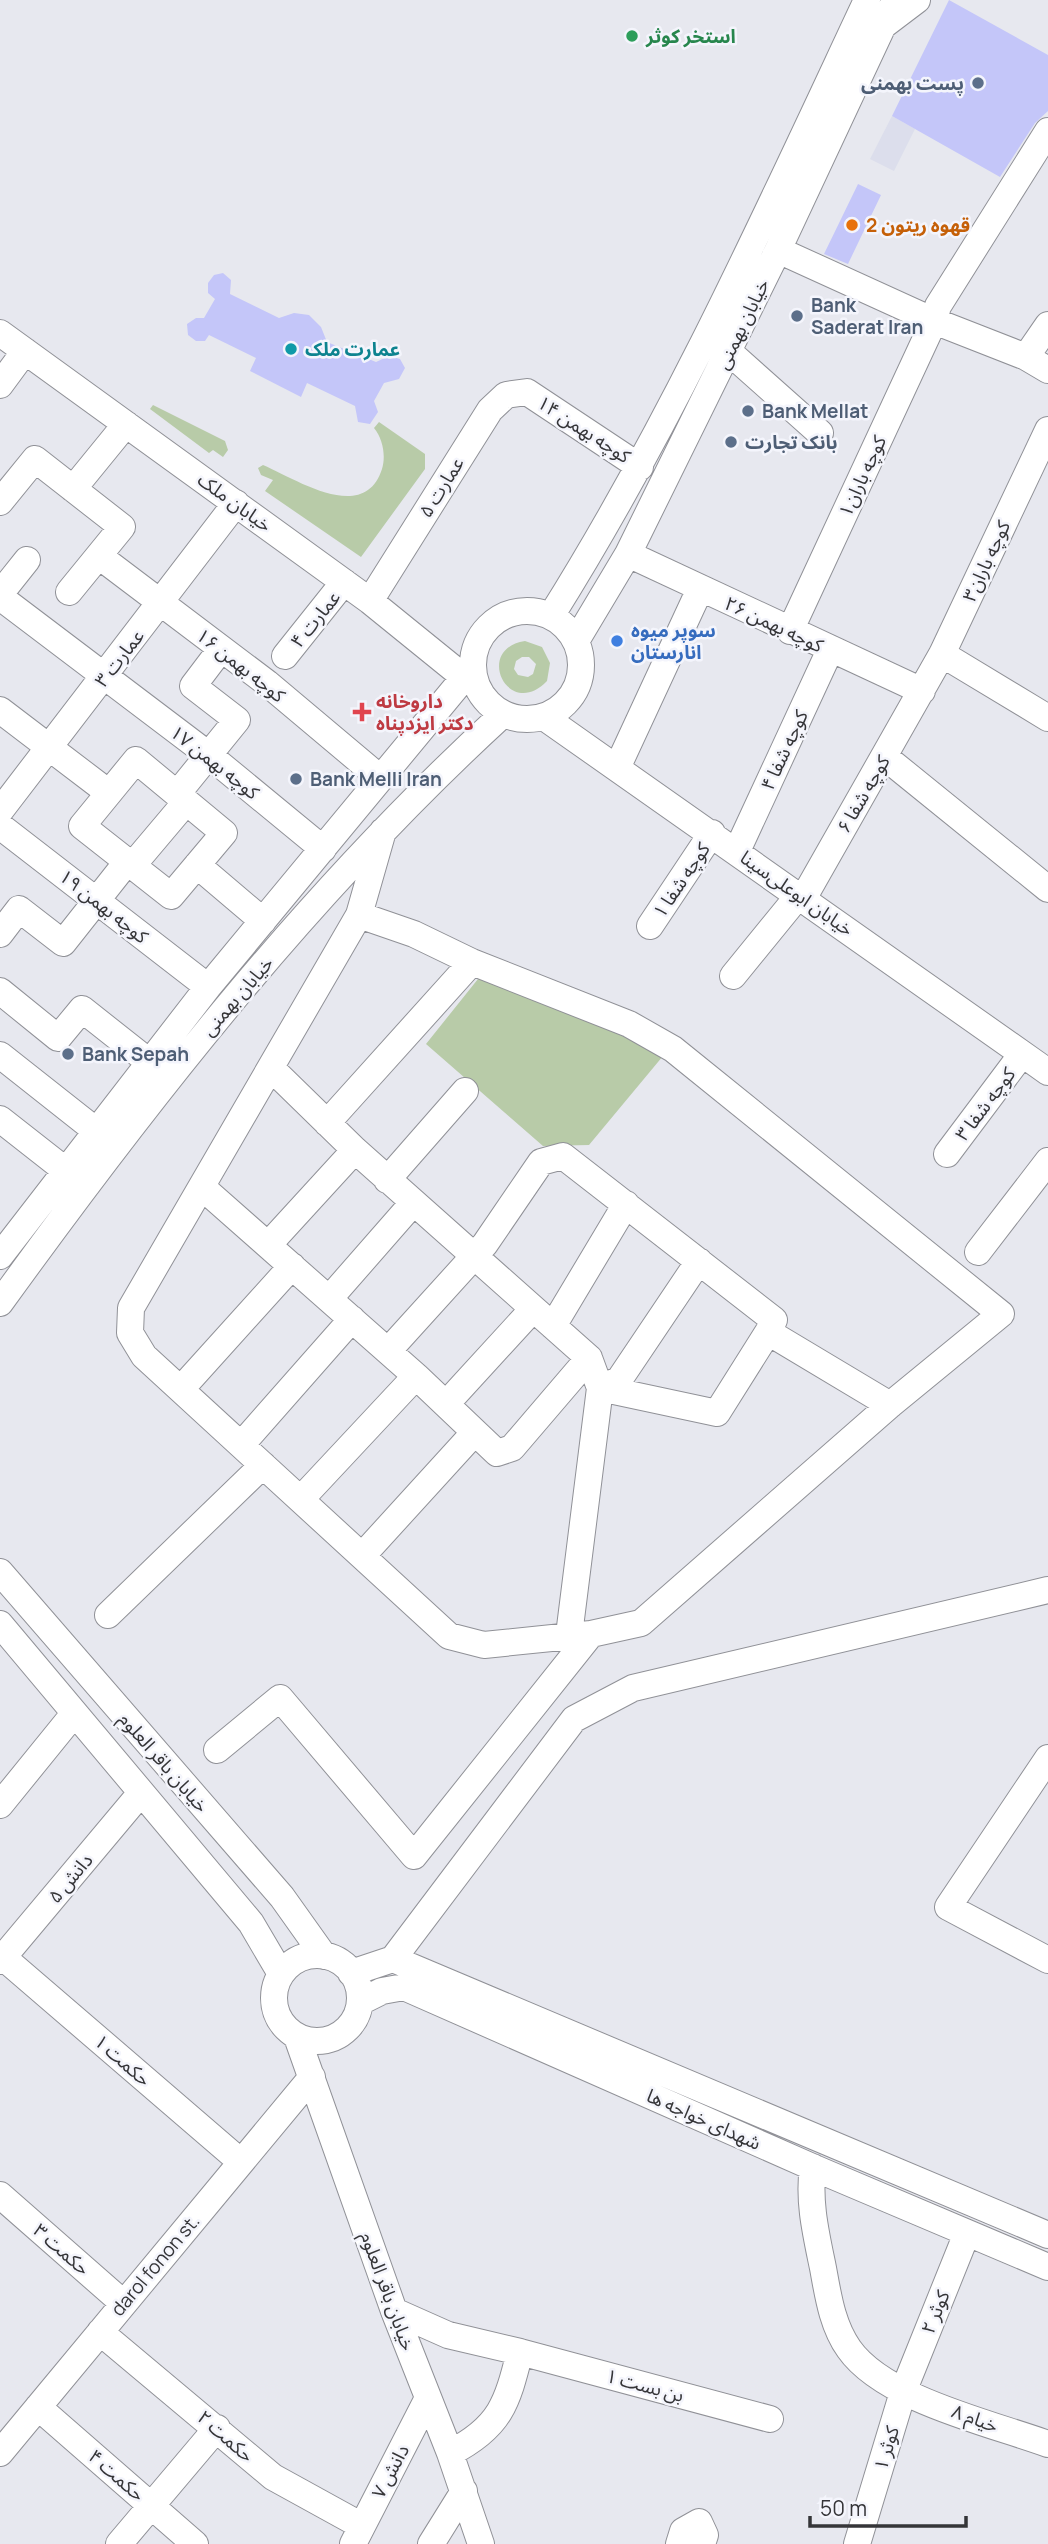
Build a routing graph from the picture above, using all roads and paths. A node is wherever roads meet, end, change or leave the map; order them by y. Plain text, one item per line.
1 (867, 0) edge
2 (895, 0) edge
3 (917, 0) edge
4 (883, 26) junction
5 (1048, 131) edge
6 (778, 250) junction
7 (934, 320) junction
8 (1048, 325) edge
9 (0, 333) edge
10 (25, 351) junction
11 (728, 351) junction
12 (1037, 363) edge
13 (0, 385) edge
14 (527, 392) joint
15 (126, 424) junction
16 (1048, 430) edge
17 (820, 433) dead end
18 (640, 467) junction
19 (5, 487) edge
20 (73, 489) junction
21 (236, 503) junction
22 (628, 554) junction
23 (99, 556) junction
24 (27, 560) dead end
25 (344, 582) junction
26 (701, 589) junction
27 (69, 592) dead end
28 (0, 595) edge
29 (370, 601) junction
30 (161, 603) junction
31 (551, 616) junction
32 (790, 631) junction
33 (576, 641) junction
34 (221, 649) junction
35 (830, 650) junction
36 (942, 654) junction
37 (285, 656) dead end
38 (469, 673) junction
39 (104, 677) junction
40 (922, 691) junction
41 (0, 710) edge
42 (502, 715) junction
43 (544, 717) junction
44 (1048, 718) edge
45 (49, 747) junction
46 (209, 756) junction
47 (885, 757) junction
48 (618, 766) junction
49 (380, 778) junction
50 (109, 793) junction
51 (181, 798) junction
52 (0, 811) edge
53 (0, 826) edge
54 (383, 831) junction
55 (712, 833) junction
56 (323, 849) junction
57 (737, 850) junction
58 (129, 864) junction
59 (197, 865) junction
60 (1048, 889) edge
61 (802, 896) junction
62 (96, 901) junction
63 (359, 915) junction
64 (263, 920) junction
65 (650, 926) dead end
66 (0, 934) edge
67 (472, 962) junction
68 (733, 976) dead end
69 (208, 987) junction
70 (5, 1005) edge
71 (1023, 1054) junction
72 (0, 1055) edge
73 (149, 1062) junction
74 (272, 1069) junction
75 (1048, 1072) edge
76 (465, 1091) dead end
77 (0, 1119) edge
78 (327, 1123) junction
79 (95, 1130) junction
80 (355, 1150) junction
81 (947, 1154) dead end
82 (1048, 1161) edge
83 (65, 1170) junction
84 (387, 1180) junction
85 (203, 1188) junction
86 (413, 1203) junction
87 (626, 1204) junction
88 (10, 1222) edge
89 (269, 1244) junction
90 (978, 1252) dead end
91 (473, 1254) junction
92 (0, 1256) edge
93 (699, 1261) junction
94 (292, 1266) junction
95 (329, 1299) junction
96 (0, 1303) edge
97 (533, 1309) junction
98 (352, 1319) junction
99 (553, 1326) junction
100 (768, 1332) junction
101 (388, 1351) junction
102 (589, 1359) junction
103 (416, 1376) junction
104 (600, 1388) junction
105 (181, 1389) junction
106 (446, 1404) junction
107 (890, 1405) junction
108 (475, 1432) junction
109 (241, 1445) junction
110 (263, 1465) junction
111 (301, 1499) junction
112 (362, 1556) junction
113 (0, 1572) edge
114 (1048, 1590) edge
115 (108, 1615) dead end
116 (2, 1630) edge
117 (580, 1634) junction
118 (73, 1714) junction
119 (217, 1750) dead end
120 (1048, 1758) edge
121 (140, 1794) junction
122 (0, 1805) edge
123 (418, 1927) junction
124 (324, 1956) junction
125 (2, 1959) edge
126 (393, 1959) junction
127 (1048, 1960) edge
128 (351, 1973) junction
129 (281, 1974) junction
130 (431, 1975) junction
131 (359, 2002) junction
132 (298, 2037) junction
133 (312, 2077) junction
134 (242, 2162) junction
135 (813, 2167) junction
136 (0, 2195) edge
137 (967, 2233) junction
138 (1048, 2235) edge
139 (1048, 2267) edge
140 (123, 2303) junction
141 (394, 2311) junction
142 (100, 2332) junction
143 (520, 2352) junction
144 (903, 2392) junction
145 (428, 2399) junction
146 (38, 2407) junction
147 (770, 2418) dead end
148 (217, 2428) junction
149 (1048, 2444) edge
150 (2, 2447) edge
151 (450, 2452) junction
152 (464, 2491) junction
153 (151, 2505) junction
154 (357, 2535) edge
155 (119, 2544) edge
156 (195, 2544) edge
157 (431, 2544) edge
158 (481, 2544) edge
159 (679, 2544) edge
160 (702, 2544) edge
161 (857, 2544) edge

1 - 18 street, خیابان بهمنی
2 - 4 street, خیابان بهمنی
3 - 4 street
4 - 6 street, خیابان بهمنی
5 - 7 street, کوچه باران۱
6 - 7 street
6 - 11 street, خیابان بهمنی
7 - 12 street
7 - 32 street, کوچه باران۱
8 - 12 street
9 - 10 street, خیابان ملک
10 - 13 street
10 - 15 street, خیابان ملک
11 - 17 street
11 - 22 street, خیابان بهمنی
14 - 18 street, کوچه بهمن ۱۴
14 - 29 street, عمارت ۵
15 - 20 street
15 - 21 street, خیابان ملک
16 - 36 street, کوچه باران۳
18 - 31 street, خیابان بهمنی
19 - 20 street
20 - 23 street
21 - 25 street, خیابان ملک
21 - 30 street, عمارت ۳
22 - 26 street, کوچه بهمن ۲۶
22 - 33 street, خیابان بهمنی
23 - 27 street
23 - 30 street, کوچه بهمن ۱۶
24 - 28 street
25 - 29 street, خیابان ملک
25 - 37 street, عمارت ۴
26 - 32 street, کوچه بهمن ۲۶
26 - 48 street
28 - 39 street, کوچه بهمن ۱۷
29 - 38 street, خیابان ملک
30 - 34 street, کوچه بهمن ۱۶
30 - 39 street, عمارت ۳
31 - 33 street
31 - 38 street
32 - 35 street, کوچه بهمن ۲۶
33 - 43 street
34 - 46 street
34 - 49 street, کوچه بهمن ۱۶
35 - 40 street, کوچه بهمن ۲۶
35 - 57 street, کوچه شفا ۴
36 - 40 street, کوچه باران۳
36 - 44 street
38 - 42 street
38 - 49 street, خیابان بهمنی
39 - 45 street, عمارت ۳
39 - 46 street, کوچه بهمن ۱۷
40 - 47 street, کوچه شفا ۶
41 - 45 street
42 - 43 street
42 - 54 street, خیابان بهمنی
43 - 48 street, خیابان ابوعلی‌سینا
45 - 50 street
45 - 52 street, عمارت ۳
46 - 51 street
46 - 56 street, کوچه بهمن ۱۷
47 - 60 street
47 - 61 street, کوچه شفا ۶
48 - 55 street, خیابان ابوعلی‌سینا
49 - 56 street, خیابان بهمنی
50 - 51 street
50 - 58 street
51 - 58 street
51 - 59 street
53 - 62 street, کوچه بهمن ۱۹
54 - 63 street
54 - 96 street, خیابان بهمنی
55 - 57 street, خیابان ابوعلی‌سینا
55 - 65 street, کوچه شفا ۱
56 - 64 street, خیابان بهمنی
57 - 61 street, خیابان ابوعلی‌سینا
58 - 59 street
58 - 62 street
59 - 64 street
61 - 68 street, کوچه شفا ۶
61 - 71 street, خیابان ابوعلی‌سینا
62 - 66 street
62 - 69 street, کوچه بهمن ۱۹
63 - 67 street
63 - 74 street
64 - 69 street, خیابان بهمنی
67 - 78 street
67 - 107 street
69 - 73 street, خیابان بهمنی
70 - 73 street
71 - 75 street, خیابان ابوعلی‌سینا
71 - 81 street, کوچه شفا ۳
72 - 79 street
73 - 79 street, خیابان بهمنی
74 - 78 street
74 - 85 street
76 - 84 street
77 - 83 street
78 - 80 street
79 - 83 street, خیابان بهمنی
80 - 84 street
80 - 89 street
82 - 90 street
83 - 88 street, خیابان بهمنی
84 - 86 street
85 - 89 street
85 - 105 street
86 - 91 street
86 - 95 street
87 - 91 street
87 - 93 street
87 - 99 street
88 - 92 street, خیابان بهمنی
89 - 94 street
91 - 97 street
91 - 101 street
93 - 100 street
93 - 104 street
94 - 95 street
94 - 105 street
95 - 98 street
97 - 99 street
97 - 106 street
98 - 101 street
98 - 109 street
99 - 102 street
100 - 104 street
100 - 107 street
101 - 103 street
102 - 104 street
102 - 108 street
103 - 106 street
103 - 111 street
104 - 117 street
105 - 109 street
106 - 108 street
107 - 117 street
108 - 112 street
109 - 110 street
110 - 111 street
110 - 115 street
111 - 112 street
112 - 117 street
113 - 124 street, خیابان باقر العلوم
114 - 123 street
116 - 118 street, خیابان باقر العلوم
117 - 119 street
118 - 121 street, خیابان باقر العلوم
118 - 122 street
120 - 127 street
121 - 125 street, دانش ۵
121 - 129 street, خیابان باقر العلوم
123 - 126 street
123 - 130 street
124 - 128 street
124 - 129 street
125 - 134 street, حکمت ۱
126 - 128 street
126 - 130 street, شهدای خواجه ها
128 - 131 street
129 - 132 street
130 - 138 street, شهدای خواجه ها
131 - 132 street
131 - 135 street, شهدای خواجه ها
132 - 133 street, خیابان باقر العلوم
133 - 134 street, darol fonon st.
133 - 141 street, خیابان باقر العلوم
134 - 140 street, darol fonon st.
135 - 137 street, شهدای خواجه ها
135 - 144 street, خیام ۸
136 - 140 street, حکمت ۳
137 - 139 street, شهدای خواجه ها
137 - 144 street, کوثر ۲
140 - 142 street, darol fonon st.
141 - 143 street, بن بست ۱
141 - 145 street, خیابان باقر العلوم
142 - 146 street, darol fonon st.
142 - 148 street, حکمت ۲
143 - 147 street, بن بست ۱
143 - 151 street
144 - 149 street, خیام ۸
144 - 161 street, کوثر ۱
145 - 151 street, خیابان باقر العلوم
145 - 154 street, دانش ۷
146 - 150 street, darol fonon st.
146 - 153 street, حکمت ۴
148 - 153 street
148 - 154 street, حکمت ۲
151 - 152 street, خیابان باقر العلوم
152 - 157 street
152 - 158 street, خیابان باقر العلوم
153 - 155 street
153 - 156 street, حکمت ۴
159 - 160 street

